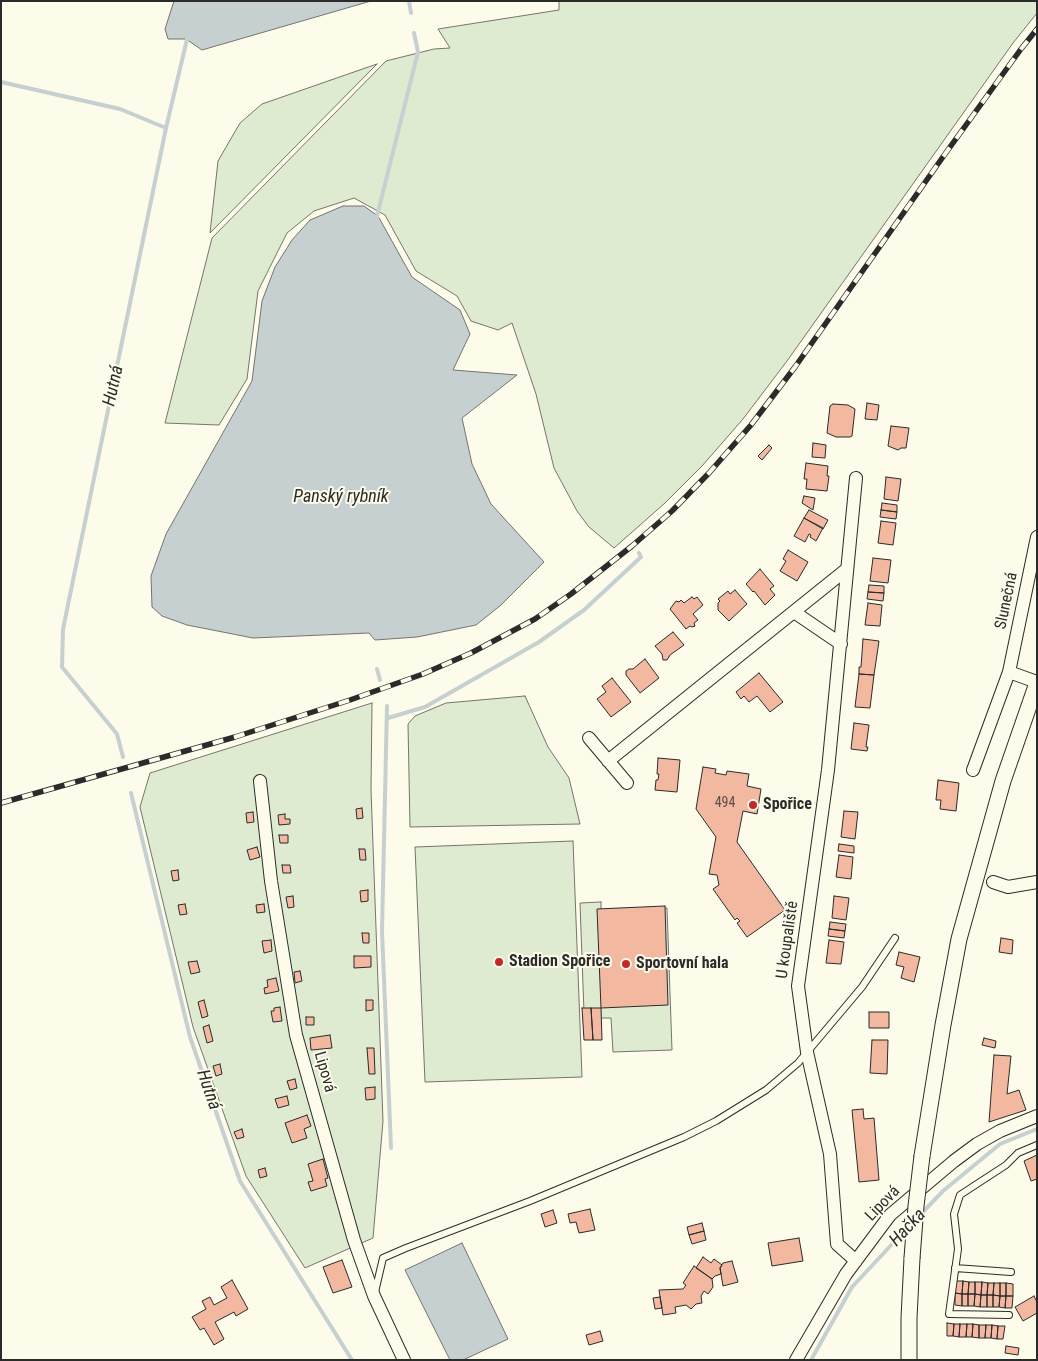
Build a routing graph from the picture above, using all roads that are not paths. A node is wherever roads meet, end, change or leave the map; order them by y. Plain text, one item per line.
1 (856, 478) dead end
2 (1037, 537) edge
3 (847, 569) junction
4 (794, 612) junction
5 (841, 644) junction
6 (1009, 672) junction
7 (1037, 683) edge
8 (589, 738) dead end
9 (608, 760) junction
10 (973, 770) dead end
11 (260, 782) dead end
12 (627, 783) dead end
13 (993, 882) dead end
14 (1037, 882) edge
15 (895, 938) dead end
16 (807, 1052) junction
17 (1037, 1116) edge
18 (1037, 1145) edge
19 (856, 1261) junction
20 (956, 1268) junction
21 (1011, 1272) dead end
22 (374, 1296) junction
23 (1008, 1315) dead end
24 (404, 1360) edge
25 (796, 1360) edge
26 (909, 1360) edge

1 - 3 street, U koupaliště
2 - 6 street, Slunečná
3 - 4 street
3 - 5 street, U koupaliště
4 - 5 street
4 - 9 street
5 - 16 street, U koupaliště
6 - 7 street
6 - 10 street, Slunečná
7 - 26 street, bridge
8 - 9 street
9 - 12 street
11 - 22 street, Lipová
13 - 14 street
15 - 16 lane
16 - 19 street, U koupaliště
16 - 22 lane
17 - 19 street, Lipová
18 - 20 lane
19 - 25 street, Lipová
20 - 21 lane
20 - 23 lane
22 - 24 street, Lipová

